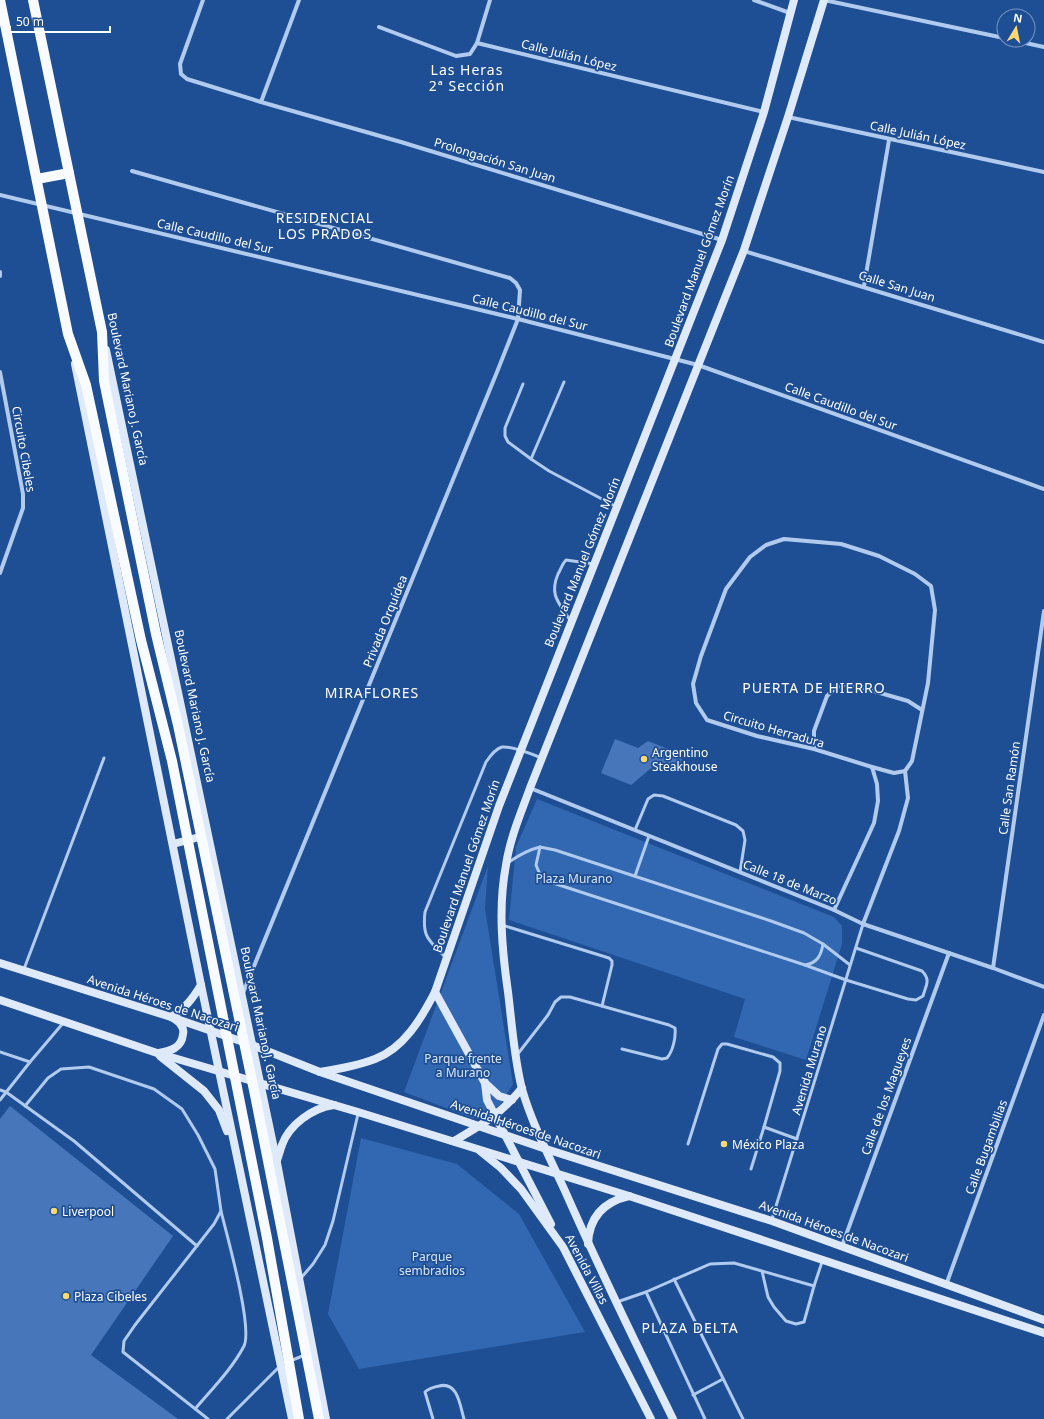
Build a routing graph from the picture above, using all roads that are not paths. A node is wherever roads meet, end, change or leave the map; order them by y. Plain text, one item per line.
1 (0, 0) edge
2 (33, 0) edge
3 (203, 0) edge
4 (299, 0) edge
5 (490, 0) edge
6 (754, 0) edge
7 (794, 0) edge
8 (824, 0) edge
9 (791, 14) junction
10 (379, 27) dead end
11 (996, 36) edge
12 (477, 43) junction
13 (261, 102) junction
14 (764, 112) junction
15 (788, 117) junction
16 (889, 140) junction
17 (132, 171) dead end
18 (1044, 172) edge
19 (69, 173) junction
20 (37, 179) junction
21 (0, 194) edge
22 (43, 205) junction
23 (77, 214) junction
24 (722, 240) junction
25 (744, 250) junction
26 (0, 272) edge
27 (0, 276) edge
28 (864, 286) junction
29 (518, 319) junction
30 (102, 332) junction
31 (68, 334) junction
32 (1044, 342) edge
33 (676, 360) junction
34 (698, 365) junction
35 (0, 372) edge
36 (564, 382) dead end
37 (523, 384) dead end
38 (531, 459) junction
39 (1044, 489) edge
40 (617, 507) junction
41 (594, 564) junction
42 (0, 573) edge
43 (1044, 612) edge
44 (571, 621) junction
45 (922, 710) junction
46 (814, 749) junction
47 (521, 750) junction
48 (104, 758) dead end
49 (542, 758) junction
50 (872, 767) junction
51 (905, 771) junction
52 (530, 788) junction
53 (635, 830) junction
54 (209, 835) junction
55 (649, 836) junction
56 (173, 844) junction
57 (540, 847) junction
58 (506, 864) junction
59 (740, 872) junction
60 (635, 876) junction
61 (834, 910) junction
62 (863, 924) junction
63 (501, 925) junction
64 (822, 944) junction
65 (856, 948) junction
66 (949, 953) junction
67 (447, 958) junction
68 (0, 963) edge
69 (805, 965) junction
70 (850, 965) junction
71 (993, 968) junction
72 (23, 970) junction
73 (846, 980) junction
74 (201, 985) junction
75 (1044, 987) edge
76 (435, 992) junction
77 (242, 996) junction
78 (0, 1000) edge
79 (602, 1006) junction
80 (1044, 1015) edge
81 (171, 1016) junction
82 (65, 1021) junction
83 (211, 1031) junction
84 (252, 1045) junction
85 (622, 1050) dead end
86 (0, 1052) edge
87 (157, 1053) junction
88 (516, 1056) junction
89 (30, 1062) junction
90 (219, 1071) junction
91 (320, 1072) junction
92 (260, 1083) junction
93 (484, 1083) junction
94 (522, 1088) junction
95 (0, 1090) edge
96 (6, 1092) junction
97 (0, 1100) edge
98 (512, 1100) junction
99 (335, 1105) junction
100 (25, 1106) junction
101 (358, 1112) junction
102 (496, 1116) junction
103 (480, 1126) junction
104 (764, 1127) junction
105 (505, 1135) junction
106 (797, 1139) junction
107 (454, 1141) junction
108 (688, 1144) dead end
109 (477, 1148) junction
110 (546, 1149) junction
111 (235, 1150) junction
112 (519, 1162) junction
113 (277, 1163) junction
114 (751, 1169) dead end
115 (557, 1174) junction
116 (629, 1196) junction
117 (221, 1211) junction
118 (772, 1221) junction
119 (588, 1245) junction
120 (197, 1246) junction
121 (563, 1247) junction
122 (842, 1247) junction
123 (823, 1260) junction
124 (762, 1271) junction
125 (674, 1279) junction
126 (298, 1281) junction
127 (946, 1285) junction
128 (814, 1286) junction
129 (646, 1292) junction
130 (616, 1303) junction
131 (1044, 1320) edge
132 (1044, 1333) edge
133 (312, 1352) junction
134 (281, 1365) junction
135 (723, 1379) junction
136 (694, 1395) junction
137 (195, 1409) junction
138 (208, 1419) edge
139 (227, 1419) edge
140 (292, 1419) edge
141 (299, 1419) edge
142 (319, 1419) edge
143 (326, 1419) edge
144 (433, 1419) edge
145 (464, 1419) edge
146 (650, 1419) edge
147 (673, 1419) edge
148 (705, 1419) edge
149 (742, 1419) edge

1 - 20 main road
2 - 19 main road, Boulevard Mariano J. García
3 - 13 street, Prolongación San Juan
4 - 13 street
5 - 12 street
6 - 9 street
7 - 9 main road, Boulevard Manuel Gómez Morín
8 - 11 street
8 - 15 main road
9 - 14 main road, Boulevard Manuel Gómez Morín
10 - 12 street
12 - 14 street, Calle Julián López
13 - 24 street, Prolongación San Juan
14 - 24 main road, Boulevard Manuel Gómez Morín
15 - 16 street, Calle Julián López
15 - 25 main road
16 - 18 street, Calle Julián López
16 - 28 street
17 - 29 street, Privada Orquídea
19 - 20 main road
19 - 23 main road, Boulevard Mariano J. García
20 - 22 main road
21 - 22 street, Calle Caudillo del Sur
22 - 23 street, Calle Caudillo del Sur
22 - 31 main road
23 - 29 street, Calle Caudillo del Sur
23 - 30 main road, Boulevard Mariano J. García
24 - 33 main road, Boulevard Manuel Gómez Morín
25 - 28 street, Calle San Juan
25 - 34 main road
26 - 27 street
28 - 32 street, Calle San Juan
29 - 33 street, Calle Caudillo del Sur
29 - 77 street, Privada Orquídea
30 - 54 main road, Boulevard Mariano J. García
30 - 142 main road
31 - 56 main road
31 - 141 main road
33 - 34 street, Calle Caudillo del Sur
33 - 40 main road, Boulevard Manuel Gómez Morín
34 - 39 street, Calle Caudillo del Sur
34 - 49 main road
35 - 42 street, Circuito Cibeles
36 - 38 lane
37 - 38 lane
38 - 40 lane
40 - 41 main road, Boulevard Manuel Gómez Morín
41 - 44 main road, Boulevard Manuel Gómez Morín
41 - 44 lane
43 - 71 street, Calle San Ramón
44 - 47 main road, Boulevard Manuel Gómez Morín
45 - 46 street
45 - 46 street, Circuito Herradura
45 - 51 street, Circuito Herradura
46 - 50 street, Circuito Herradura
47 - 49 lane
47 - 67 main road, Boulevard Manuel Gómez Morín
47 - 67 lane
48 - 72 lane
49 - 52 main road
50 - 51 street, Circuito Herradura
50 - 61 street
51 - 62 street
52 - 53 street, Calle 18 de Marzo
52 - 58 main road
53 - 55 street, Calle 18 de Marzo
53 - 59 lane
54 - 56 main road
54 - 77 main road, Boulevard Mariano J. García
55 - 59 street, Calle 18 de Marzo
55 - 60 lane
56 - 74 main road
57 - 58 lane
57 - 60 lane
57 - 69 lane
58 - 63 main road
59 - 61 street, Calle 18 de Marzo
60 - 64 lane
61 - 62 street, Calle 18 de Marzo
62 - 65 lane, Avenida Murano
62 - 66 street, Calle 18 de Marzo
63 - 79 lane
63 - 88 main road
64 - 69 lane
64 - 70 lane
65 - 70 lane, Avenida Murano
65 - 73 lane
66 - 71 street, Calle 18 de Marzo
66 - 122 street, Calle de los Magueyes
67 - 76 main road, Boulevard Manuel Gómez Morín
68 - 72 main road, Avenida Héroes de Nacozari
69 - 73 lane
70 - 73 lane, Avenida Murano
71 - 75 street, Calle 18 de Marzo
72 - 81 main road, Avenida Héroes de Nacozari
73 - 106 lane, Avenida Murano
74 - 81 main road
74 - 83 main road
76 - 91 main road, Boulevard Manuel Gómez Morín
76 - 93 main road
77 - 84 main road, Boulevard Mariano J. García
78 - 82 main road
79 - 85 lane
79 - 88 lane
80 - 127 street, Calle Bugambilias
81 - 83 main road, Avenida Héroes de Nacozari
81 - 87 main road
82 - 87 main road
82 - 89 lane
83 - 84 main road, Avenida Héroes de Nacozari
83 - 90 main road
84 - 91 main road, Avenida Héroes de Nacozari
84 - 92 main road, Boulevard Mariano J. García
86 - 89 lane
87 - 90 main road
87 - 111 main road
88 - 94 main road
89 - 96 lane
90 - 92 main road
90 - 111 main road
91 - 103 main road, Avenida Héroes de Nacozari
92 - 99 main road
92 - 113 main road, Boulevard Mariano J. García
93 - 98 main road
93 - 102 main road
94 - 98 main road
94 - 110 main road
95 - 96 lane
96 - 97 lane
96 - 100 lane
98 - 102 main road
99 - 101 main road
99 - 113 main road
100 - 117 lane
100 - 120 lane
101 - 107 main road
101 - 126 lane
102 - 103 main road
102 - 105 main road
103 - 105 main road, Avenida Héroes de Nacozari
103 - 107 main road
104 - 106 lane
104 - 108 lane
104 - 114 lane
105 - 110 main road, Avenida Héroes de Nacozari
105 - 112 main road
106 - 118 lane, Avenida Murano
107 - 109 main road
109 - 112 main road
109 - 121 main road, Avenida Villas
110 - 115 main road, Avenida Villas
110 - 118 main road, Avenida Héroes de Nacozari
111 - 134 main road
112 - 115 main road
112 - 121 main road
113 - 126 main road, Boulevard Mariano J. García
115 - 116 main road
115 - 119 main road, Avenida Villas
116 - 119 main road
116 - 123 main road
117 - 120 lane
117 - 137 lane
118 - 122 main road, Avenida Héroes de Nacozari
119 - 130 main road, Avenida Villas
120 - 137 lane
121 - 146 main road, Avenida Villas
122 - 127 main road, Avenida Héroes de Nacozari
123 - 128 lane
123 - 132 main road
124 - 125 lane
124 - 128 lane
124 - 128 lane
125 - 129 lane
125 - 135 lane
126 - 133 main road, Boulevard Mariano J. García
127 - 131 main road, Avenida Héroes de Nacozari
129 - 130 lane
129 - 136 lane
130 - 147 main road, Avenida Villas
133 - 134 lane
133 - 143 main road, Boulevard Mariano J. García
134 - 139 lane
134 - 140 main road
135 - 136 lane
135 - 149 lane
136 - 148 lane
137 - 138 lane
144 - 145 lane

